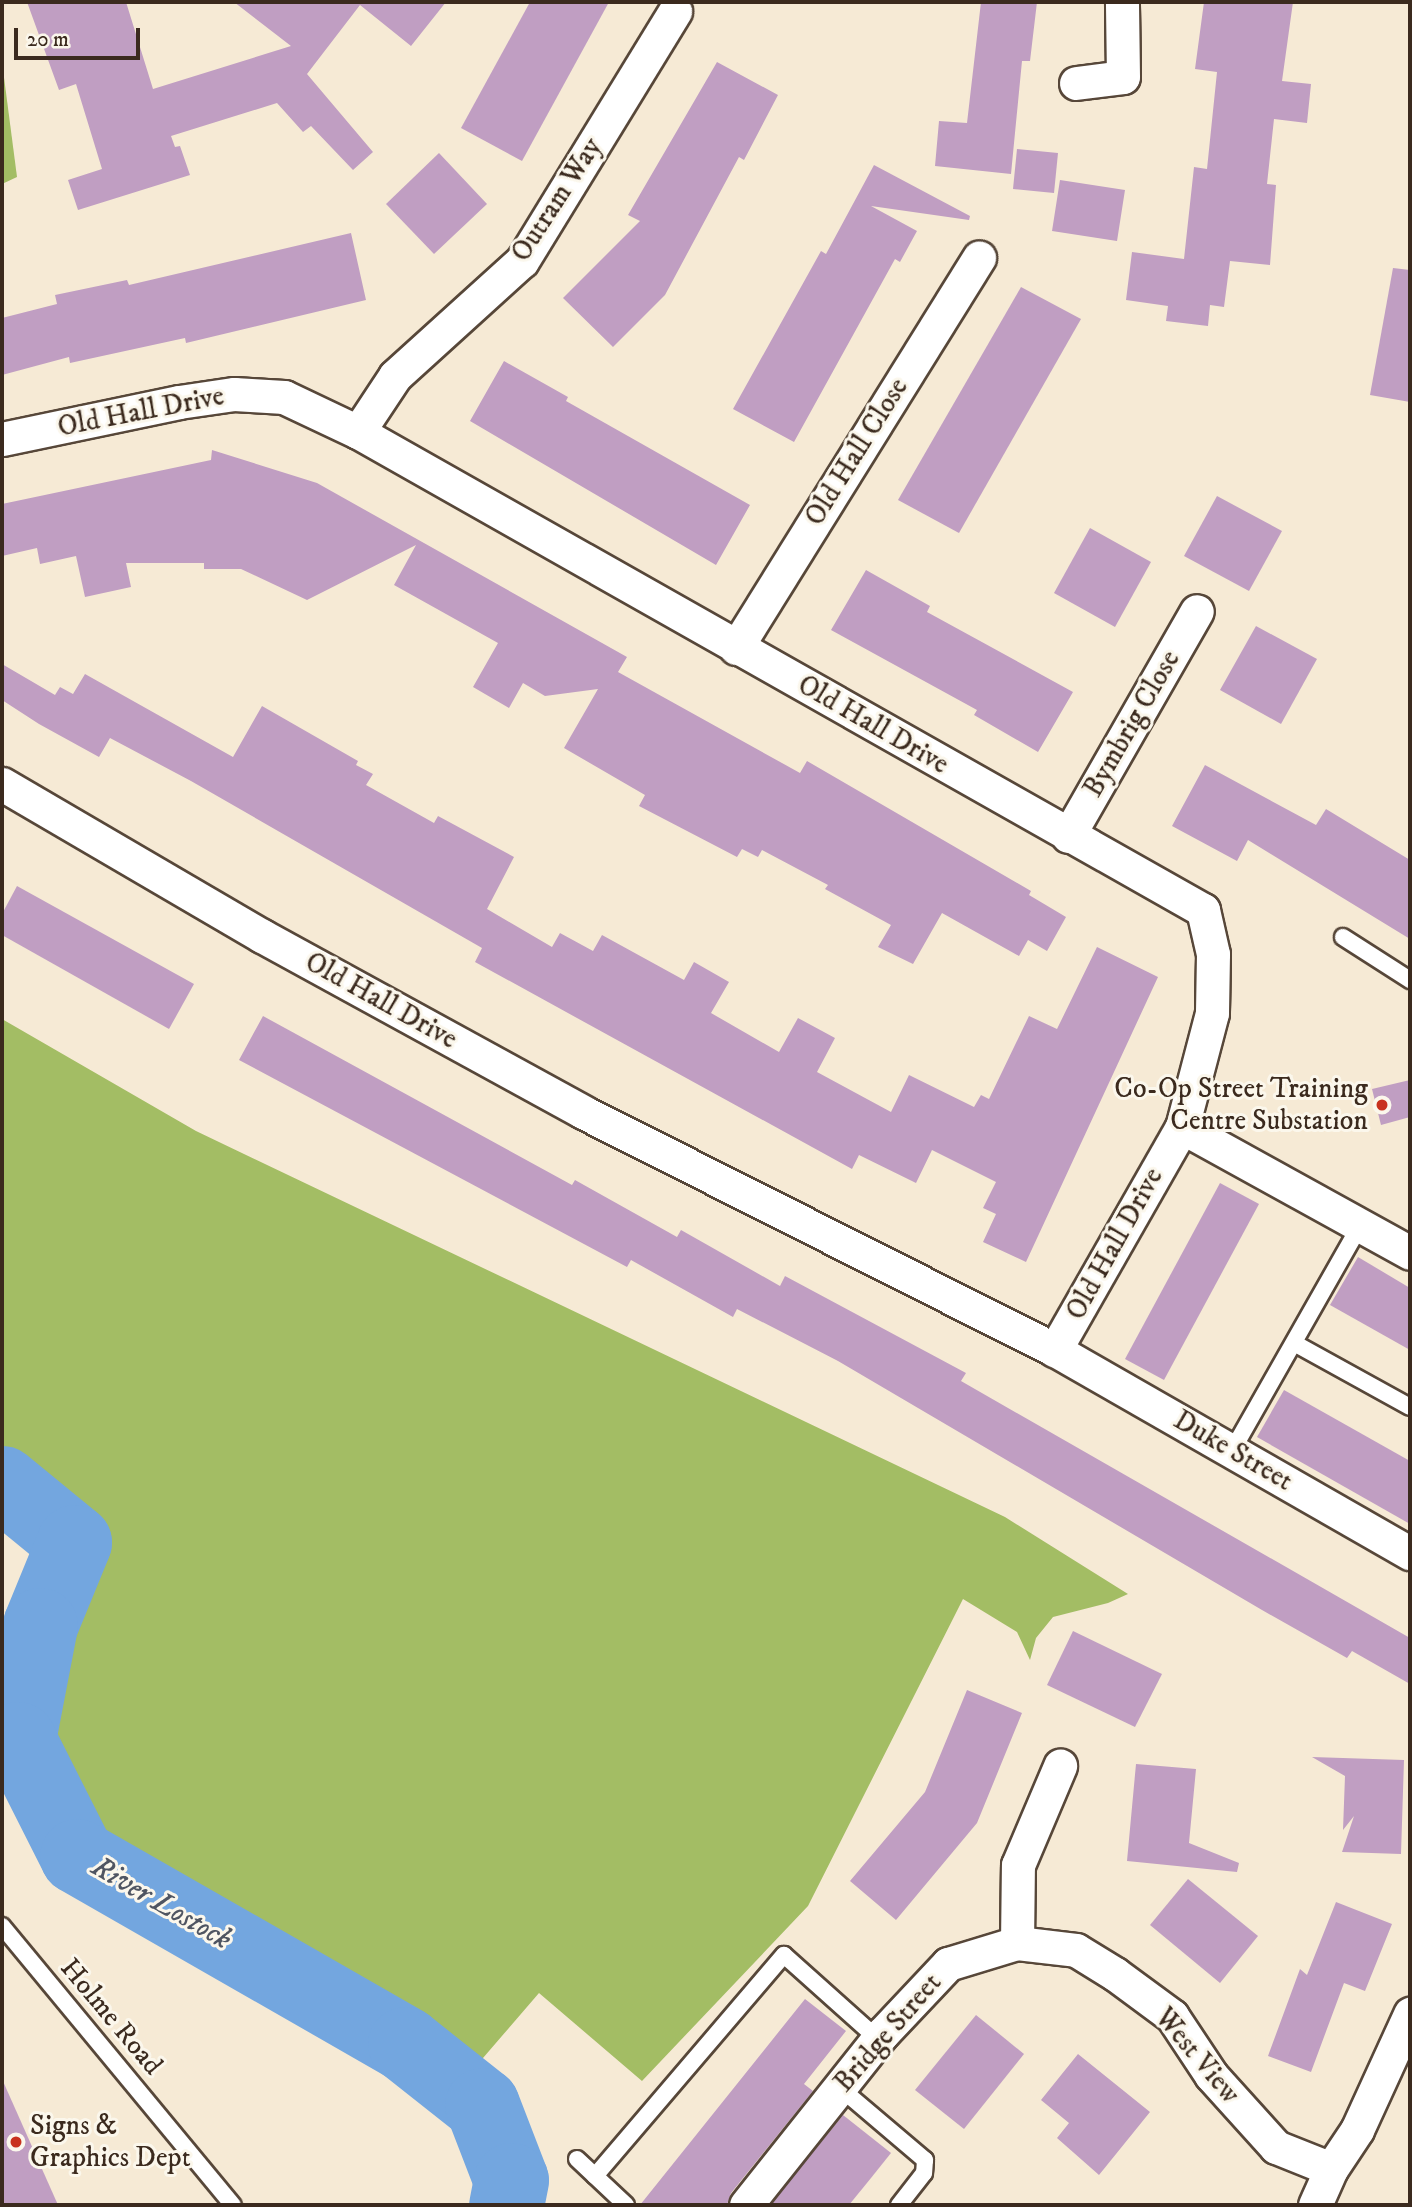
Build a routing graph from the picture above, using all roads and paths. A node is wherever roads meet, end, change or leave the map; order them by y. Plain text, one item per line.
1 (1122, 2) edge
2 (675, 11) dead end
3 (1076, 83) dead end
4 (979, 257) dead end
5 (358, 432) junction
6 (2, 439) edge
7 (1197, 611) dead end
8 (736, 648) junction
9 (2, 785) edge
10 (1068, 836) junction
11 (1343, 937) dead end
12 (1410, 980) edge
13 (1182, 1126) junction
14 (1360, 1226) junction
15 (1410, 1253) edge
16 (1294, 1343) junction
17 (1055, 1350) junction
18 (1410, 1407) edge
19 (1232, 1451) junction
20 (1410, 1553) edge
21 (1060, 1766) dead end
22 (2, 1926) edge
23 (1017, 1943) junction
24 (1410, 2014) edge
25 (878, 2039) junction
26 (839, 2087) junction
27 (577, 2159) dead end
28 (1331, 2169) junction
29 (595, 2176) junction
30 (233, 2205) edge
31 (626, 2205) edge
32 (746, 2205) edge
33 (899, 2205) edge
34 (1315, 2205) edge

1 - 3 street
2 - 5 street, Outram Way
4 - 8 street, Old Hall Close
5 - 6 street, Old Hall Drive
5 - 8 street, Old Hall Drive
7 - 10 street, Bymbrig Close
8 - 10 street, Old Hall Drive
9 - 17 street, Old Hall Drive
10 - 13 street, Old Hall Drive
11 - 12 lane
13 - 14 street
13 - 17 street, Old Hall Drive
14 - 15 street
14 - 16 lane
16 - 18 lane
16 - 19 lane
17 - 19 street, Duke Street
19 - 20 street, Duke Street
21 - 23 street
22 - 30 lane, Holme Road
23 - 25 street, Bridge Street
23 - 28 street, West View
24 - 28 street
25 - 26 street, Bridge Street
25 - 29 lane
26 - 32 street, Bridge Street
26 - 33 lane
27 - 29 lane
28 - 34 street
29 - 31 lane

